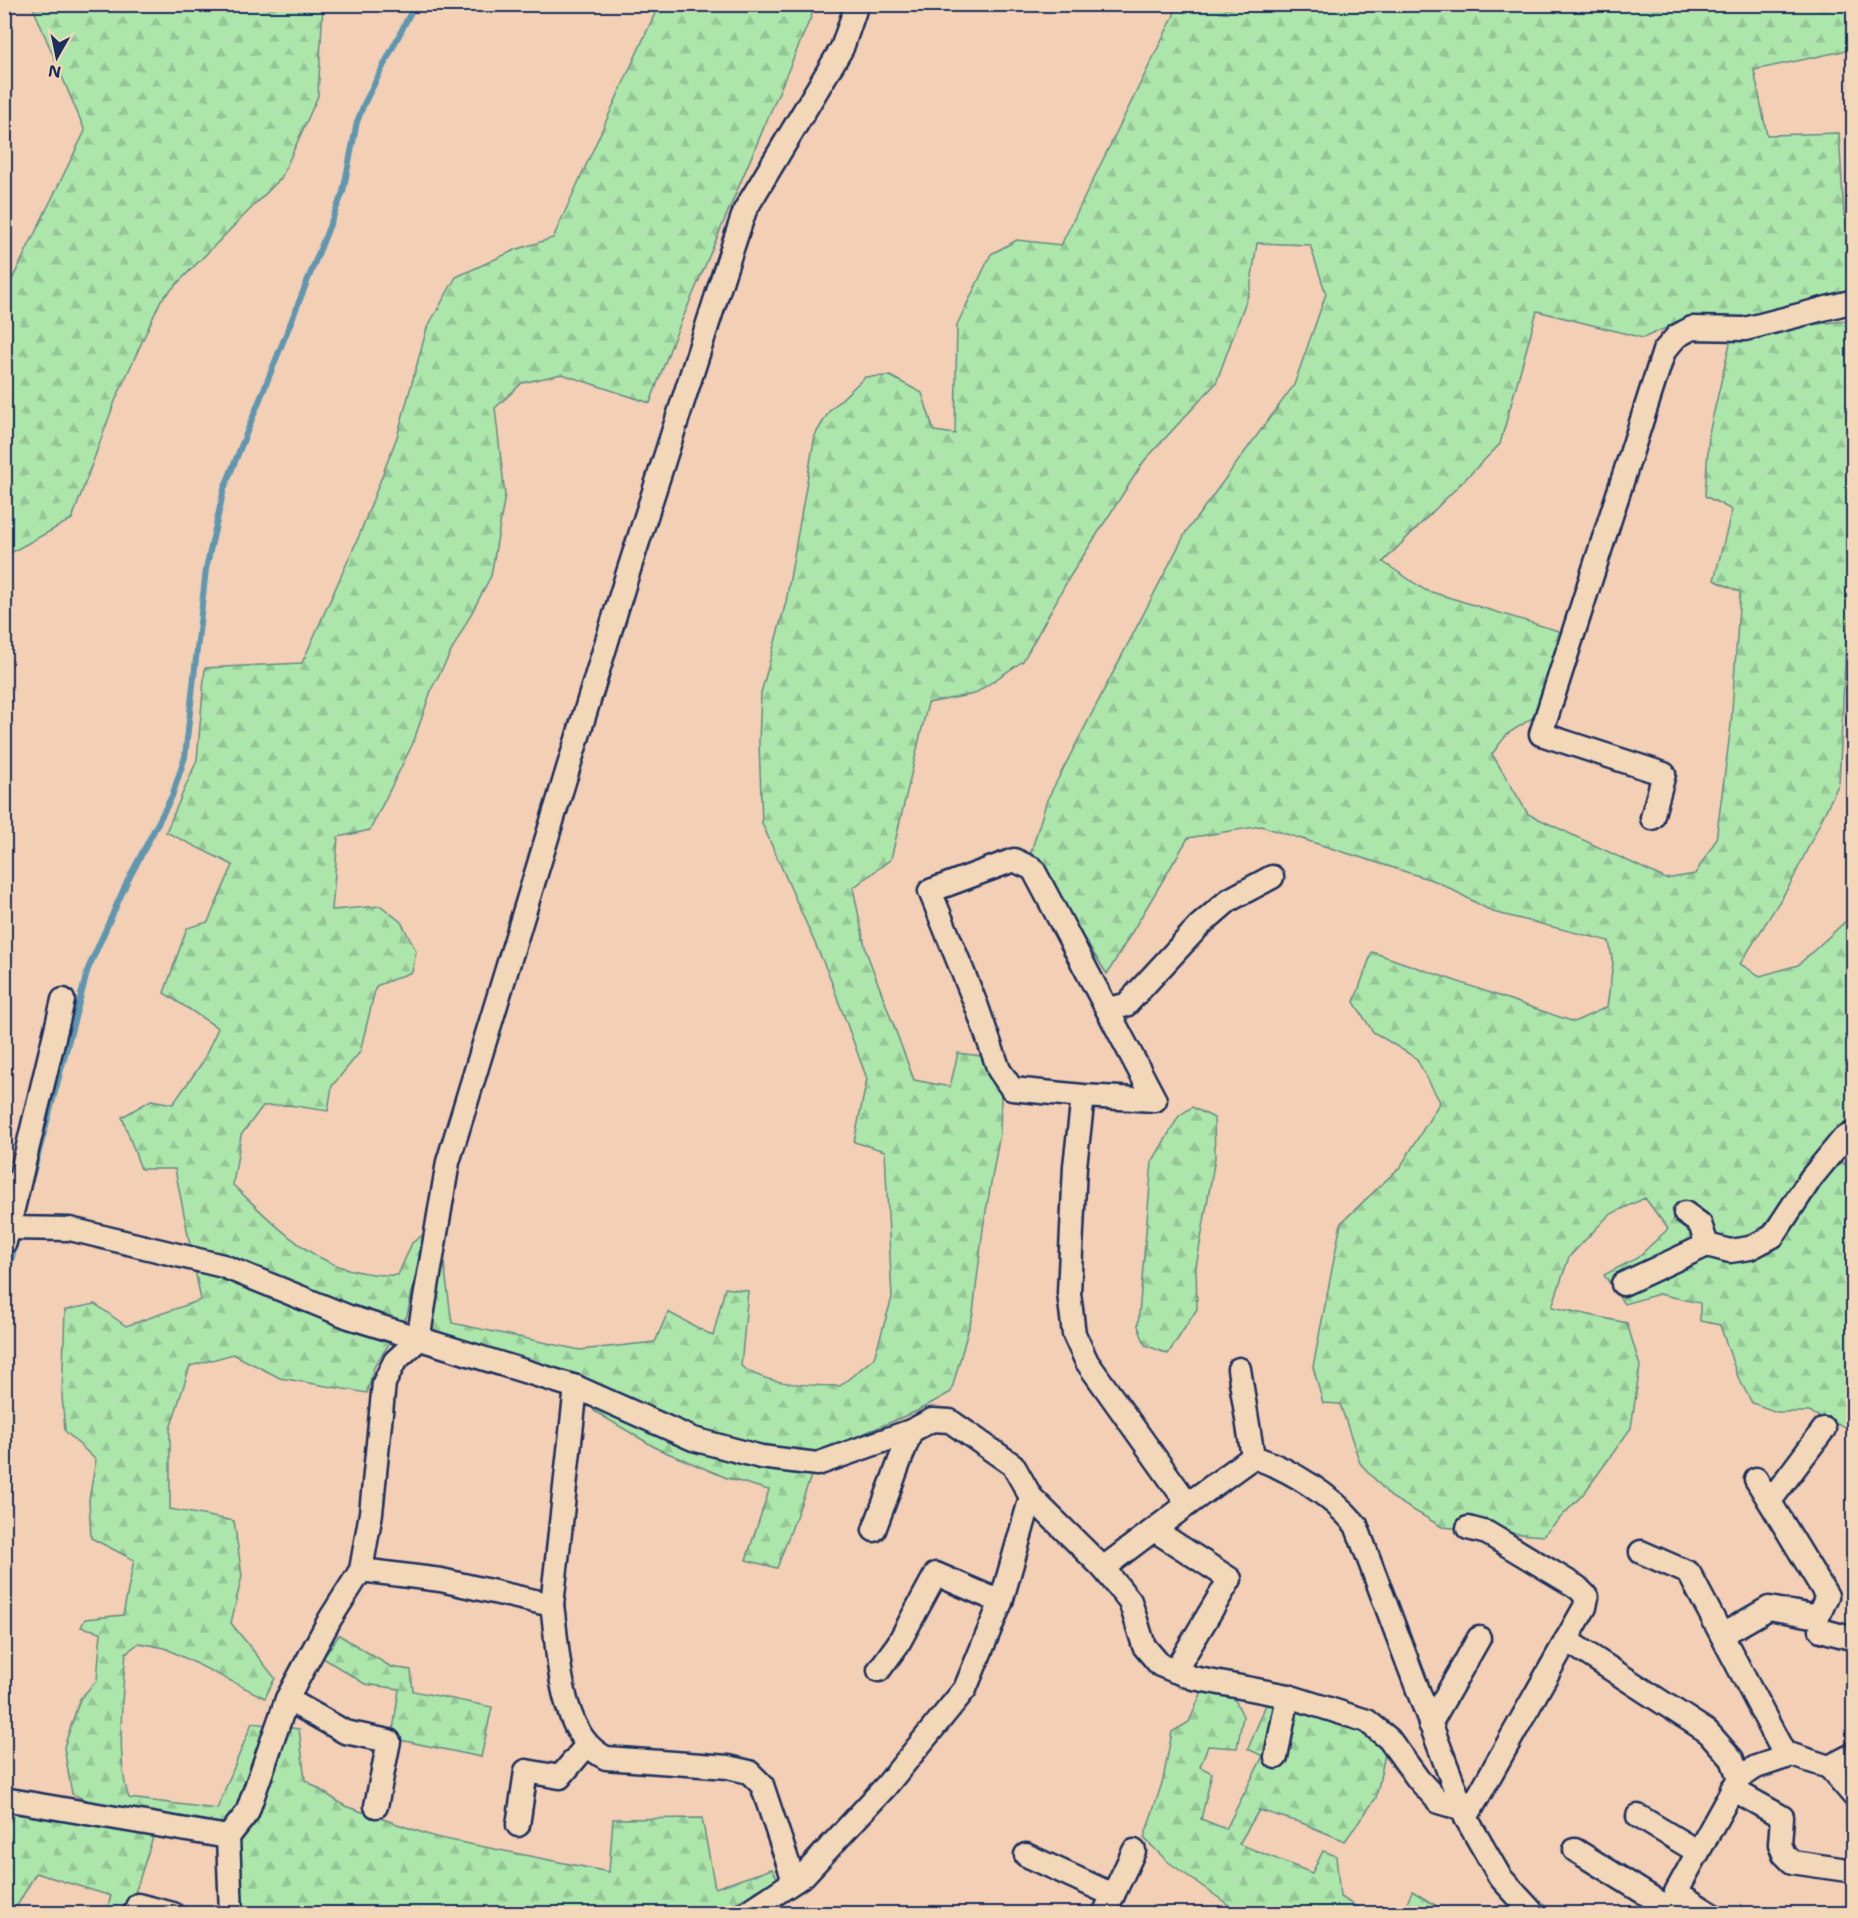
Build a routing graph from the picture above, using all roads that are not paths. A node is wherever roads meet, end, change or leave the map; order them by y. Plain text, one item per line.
1 (857, 4) edge
2 (1854, 301) edge
3 (1652, 818) dead end
4 (1272, 877) dead end
5 (63, 1000) dead end
6 (1107, 1009) junction
7 (1083, 1096) junction
8 (1854, 1133) edge
9 (1685, 1213) dead end
10 (12, 1233) edge
11 (1707, 1245) junction
12 (1623, 1284) dead end
13 (418, 1340) junction
14 (1239, 1369) dead end
15 (576, 1388) junction
16 (1824, 1430) dead end
17 (911, 1431) junction
18 (1253, 1457) junction
19 (1756, 1479) dead end
20 (1031, 1497) junction
21 (1770, 1501) junction
22 (1188, 1504) junction
23 (1468, 1528) dead end
24 (874, 1530) dead end
25 (1154, 1530) junction
26 (1641, 1552) dead end
27 (1103, 1568) junction
28 (361, 1570) junction
29 (1001, 1602) junction
30 (552, 1605) junction
31 (1821, 1630) dead end
32 (1722, 1635) junction
33 (1479, 1638) dead end
34 (1854, 1639) edge
35 (1566, 1640) junction
36 (879, 1670) dead end
37 (1175, 1671) junction
38 (1288, 1696) junction
39 (287, 1699) junction
40 (1430, 1724) junction
41 (587, 1745) junction
42 (1854, 1754) edge
43 (1786, 1757) junction
44 (1276, 1758) dead end
45 (1829, 1767) junction
46 (1736, 1783) junction
47 (1854, 1796) edge
48 (4, 1800) edge
49 (376, 1806) dead end
50 (1465, 1814) junction
51 (1638, 1816) dead end
52 (518, 1825) dead end
53 (228, 1837) junction
54 (1575, 1850) dead end
55 (1134, 1851) dead end
56 (1698, 1852) junction
57 (1026, 1855) dead end
58 (1854, 1871) edge
59 (794, 1881) junction
60 (1109, 1904) edge
61 (1669, 1904) edge
62 (134, 1914) edge
63 (173, 1914) edge
64 (231, 1914) edge
65 (745, 1914) edge
66 (1534, 1914) edge
67 (1711, 1914) edge

1 - 13 street
2 - 3 street
4 - 6 street
5 - 10 street
6 - 7 street
6 - 7 street
7 - 22 street
8 - 11 street
9 - 11 street
10 - 13 street
11 - 12 street
13 - 15 street
13 - 28 street
14 - 18 street
15 - 17 street
15 - 30 street
16 - 21 street
17 - 20 street
17 - 24 street
18 - 22 street
18 - 40 street
19 - 21 street
20 - 27 street
20 - 29 street
21 - 32 street
22 - 25 street
23 - 35 street
25 - 27 street
25 - 37 street
26 - 32 street
27 - 37 street
28 - 30 street
28 - 39 street
29 - 36 street
29 - 59 street
30 - 41 street
31 - 34 street
32 - 43 street
33 - 40 street
35 - 46 street
35 - 50 street
37 - 38 street
38 - 44 street
38 - 50 street
39 - 49 street
39 - 53 street
40 - 50 street
41 - 52 street
41 - 59 street
42 - 45 street
43 - 45 street
43 - 46 street
45 - 47 street
46 - 56 street
46 - 58 street
48 - 53 street
50 - 66 street
51 - 56 street
53 - 64 street
54 - 61 street
55 - 60 street
56 - 61 street
57 - 60 street
59 - 65 street
61 - 67 street
62 - 63 street

